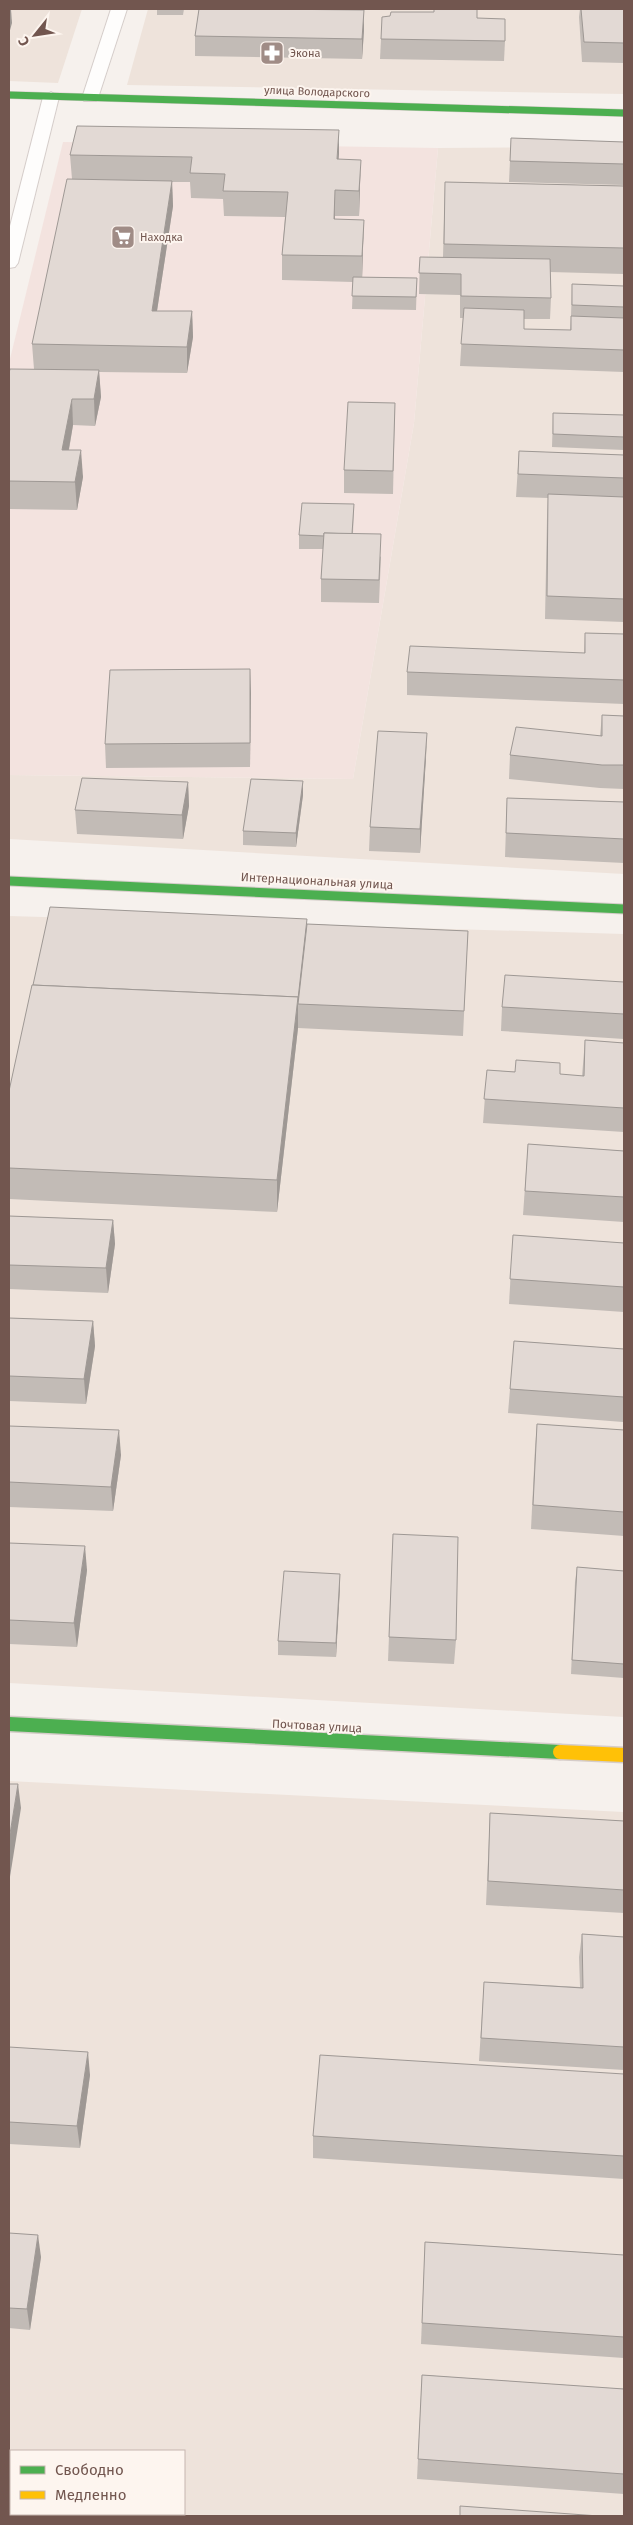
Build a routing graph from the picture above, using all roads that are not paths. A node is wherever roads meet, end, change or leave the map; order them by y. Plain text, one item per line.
1 (119, 9) edge
2 (9, 96) edge
3 (51, 97) junction
4 (90, 98) junction
5 (624, 114) edge
6 (9, 263) edge
7 (9, 881) edge
8 (624, 908) edge
9 (9, 1724) edge
10 (624, 1755) edge

1 - 4 street
2 - 3 street, улица Володарского
3 - 4 street, улица Володарского
3 - 6 street
4 - 5 street, улица Володарского
7 - 8 street, Интернациональная улица
9 - 10 street, Почтовая улица

